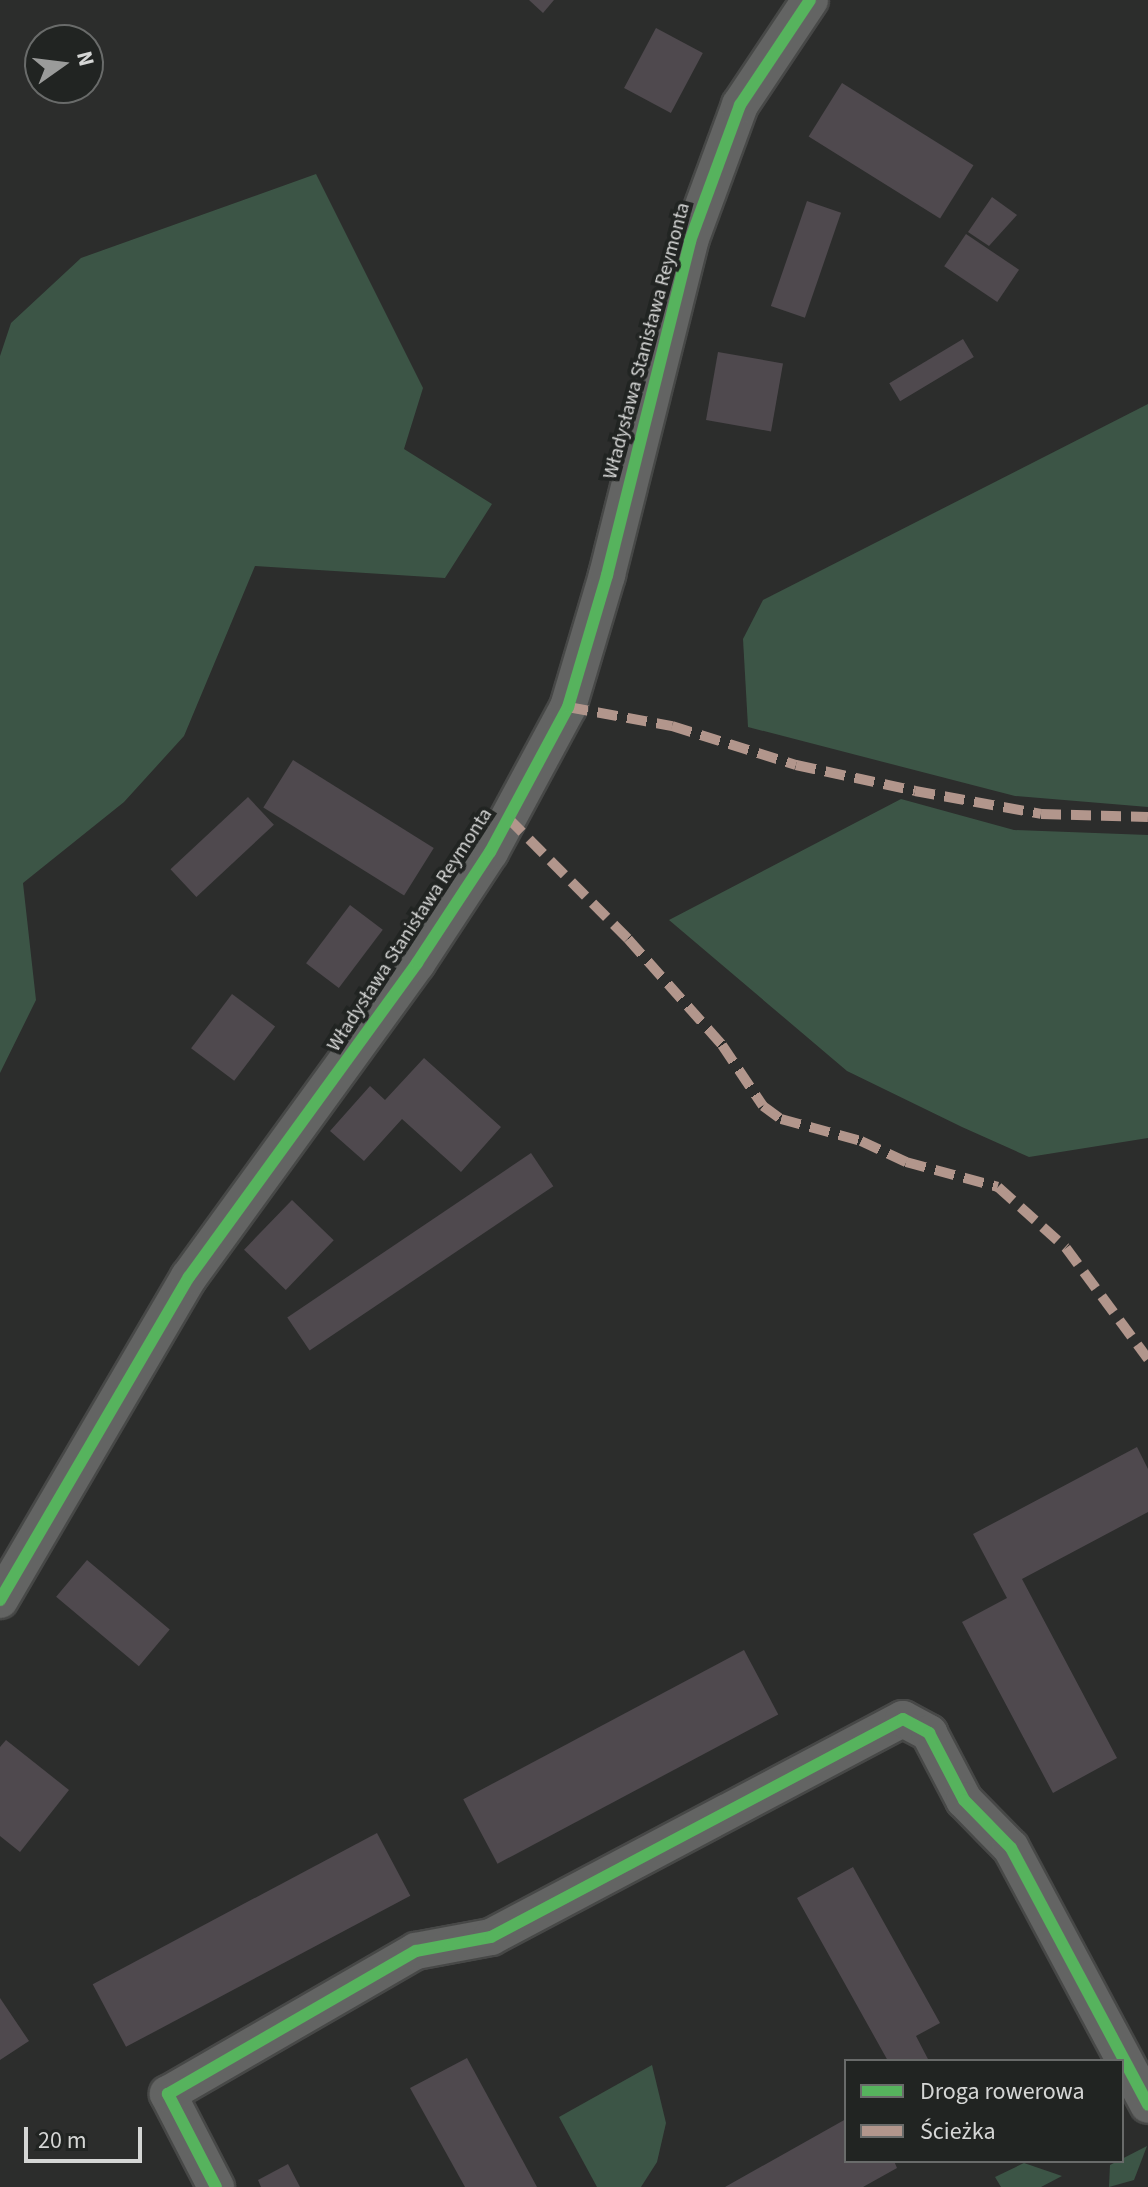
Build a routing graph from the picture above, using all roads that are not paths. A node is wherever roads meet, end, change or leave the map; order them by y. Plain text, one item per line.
1 (810, 0) edge
2 (0, 1600) edge
3 (1134, 2044) edge
4 (1148, 2105) edge
5 (216, 2187) edge

1 - 2 street, Władysława Stanisława Reymonta
3 - 4 street
3 - 5 street

